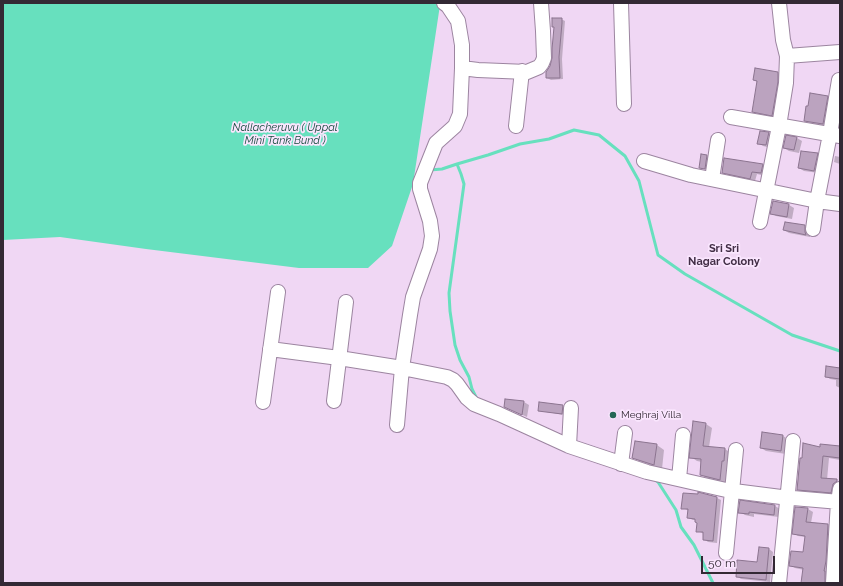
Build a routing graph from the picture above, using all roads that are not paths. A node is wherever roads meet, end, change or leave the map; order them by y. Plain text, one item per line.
1 (444, 3) edge
2 (541, 3) edge
3 (621, 3) edge
4 (779, 3) edge
5 (840, 52) edge
6 (787, 56) junction
7 (462, 68) junction
8 (522, 71) junction
9 (839, 80) dead end
10 (624, 104) dead end
11 (731, 117) dead end
12 (516, 126) dead end
13 (779, 126) junction
14 (835, 135) edge
15 (718, 140) dead end
16 (644, 161) dead end
17 (712, 179) junction
18 (767, 190) junction
19 (818, 200) junction
20 (840, 204) edge
21 (760, 222) dead end
22 (813, 229) dead end
23 (278, 292) dead end
24 (346, 302) dead end
25 (270, 349) junction
26 (339, 358) junction
27 (402, 368) junction
28 (334, 401) dead end
29 (263, 402) dead end
30 (571, 408) dead end
31 (397, 425) dead end
32 (625, 434) dead end
33 (683, 435) dead end
34 (794, 441) dead end
35 (569, 446) junction
36 (736, 450) dead end
37 (621, 464) junction
38 (679, 479) junction
39 (732, 491) junction
40 (788, 497) junction
41 (839, 498) edge
42 (726, 553) dead end
43 (780, 583) edge
44 (833, 583) edge

1 - 7 street
2 - 8 street
3 - 10 street
4 - 6 street
5 - 6 street
6 - 13 street
7 - 8 street
7 - 27 street
8 - 12 street
9 - 14 street
11 - 13 street
13 - 14 street
13 - 18 street
14 - 19 street
15 - 17 street
16 - 17 street
17 - 18 street
18 - 19 street
18 - 21 street
19 - 20 street
19 - 22 street
23 - 25 street
24 - 26 street
25 - 26 street
25 - 29 street
26 - 27 street
26 - 28 street
27 - 31 street
27 - 35 street
30 - 35 street
32 - 37 street
33 - 38 street
34 - 40 street
35 - 37 street
36 - 39 street
37 - 38 street
38 - 39 street
39 - 40 street
39 - 42 street
40 - 41 street
40 - 43 street
41 - 44 street

